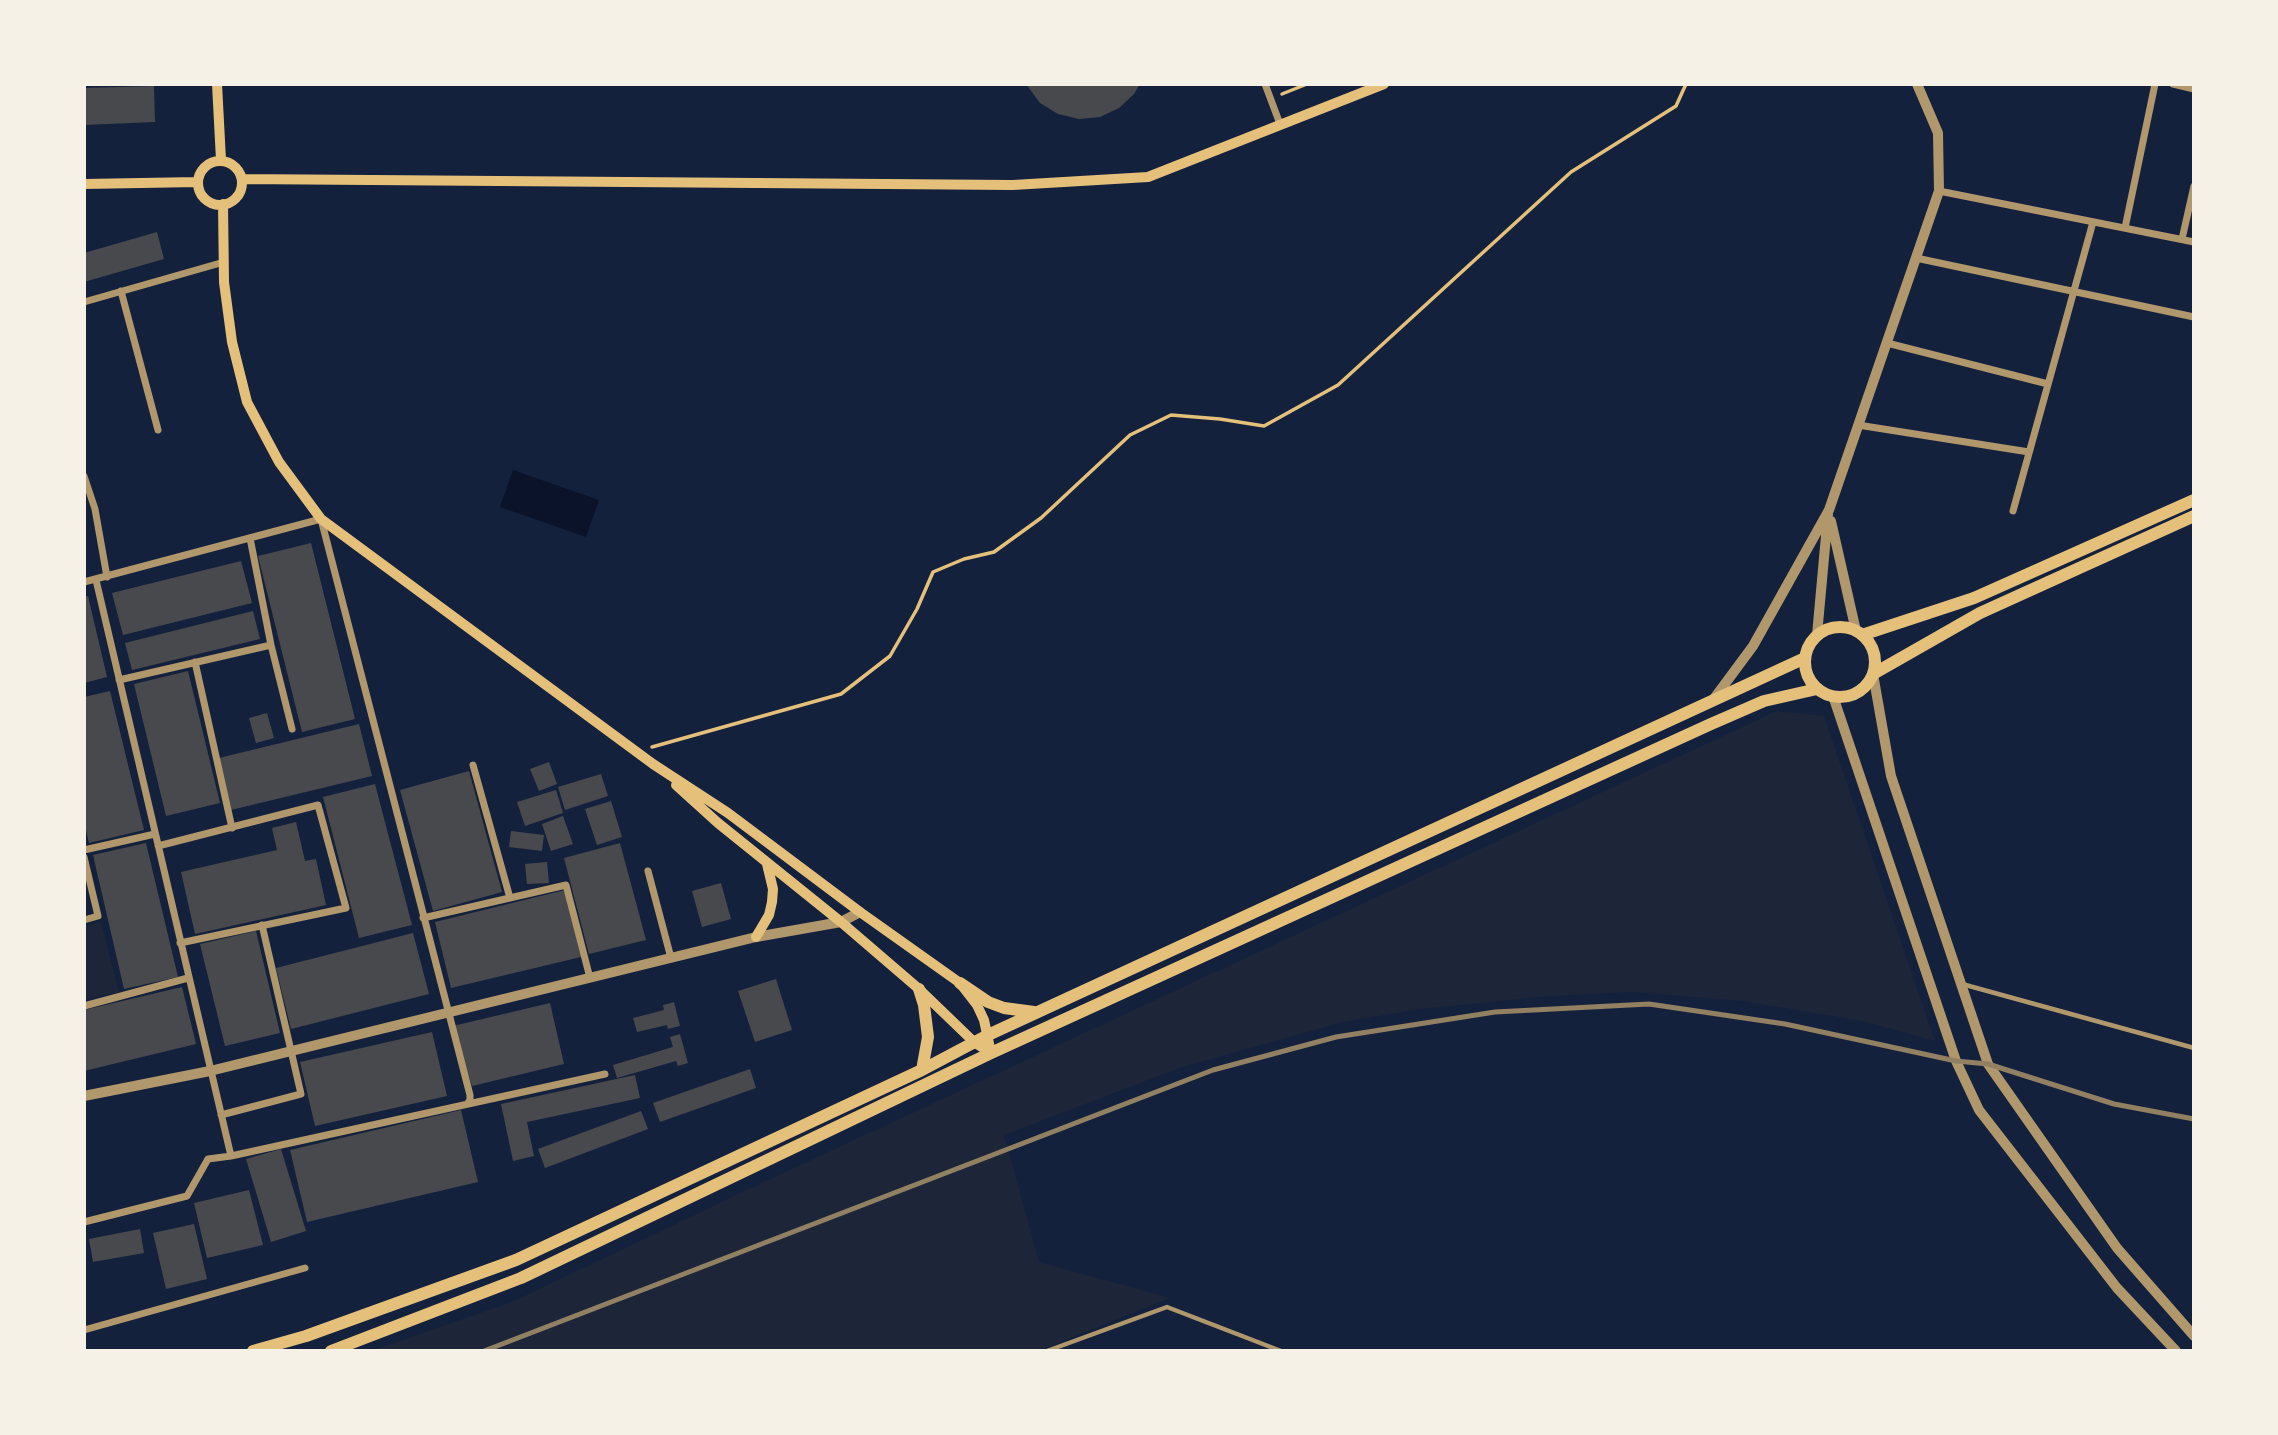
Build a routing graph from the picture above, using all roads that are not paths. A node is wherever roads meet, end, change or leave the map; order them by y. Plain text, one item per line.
1 (217, 84) edge
2 (1265, 84) edge
3 (1384, 84) edge
4 (1917, 84) edge
5 (2155, 84) edge
6 (2173, 84) edge
7 (2194, 89) edge
8 (1280, 124) junction
9 (221, 160) junction
10 (242, 179) junction
11 (198, 182) junction
12 (84, 184) edge
13 (2194, 186) edge
14 (1939, 191) junction
15 (223, 204) junction
16 (2093, 222) junction
17 (2125, 228) junction
18 (2182, 239) junction
19 (2194, 242) edge
20 (1916, 258) junction
21 (224, 262) junction
22 (2074, 291) junction
23 (121, 292) junction
24 (84, 302) edge
25 (2194, 317) edge
26 (1887, 343) junction
27 (2048, 384) junction
28 (1858, 425) junction
29 (158, 430) dead end
30 (2029, 452) junction
31 (84, 476) edge
32 (2194, 500) edge
33 (1829, 510) junction
34 (2013, 511) dead end
35 (2194, 516) edge
36 (321, 520) junction
37 (250, 538) junction
38 (107, 577) junction
39 (96, 580) junction
40 (84, 582) edge
41 (1859, 633) junction
42 (1817, 635) junction
43 (271, 645) junction
44 (1805, 658) junction
45 (195, 662) junction
46 (1873, 674) junction
47 (119, 680) junction
48 (1817, 689) junction
49 (1833, 696) junction
50 (1713, 700) junction
51 (292, 729) dead end
52 (653, 764) junction
53 (473, 765) dead end
54 (232, 828) junction
55 (155, 834) junction
56 (158, 846) junction
57 (84, 850) edge
58 (84, 858) edge
59 (767, 864) junction
60 (648, 871) dead end
61 (510, 898) junction
62 (860, 912) junction
63 (423, 918) junction
64 (84, 920) edge
65 (841, 922) junction
66 (262, 925) junction
67 (756, 937) junction
68 (180, 943) junction
69 (671, 958) junction
70 (188, 978) junction
71 (590, 978) junction
72 (960, 983) junction
73 (1961, 984) junction
74 (919, 989) junction
75 (84, 1006) edge
76 (1038, 1012) junction
77 (447, 1013) junction
78 (988, 1035) junction
79 (974, 1042) junction
80 (2194, 1048) edge
81 (291, 1051) junction
82 (992, 1053) junction
83 (922, 1070) junction
84 (210, 1071) junction
85 (605, 1074) dead end
86 (84, 1096) edge
87 (467, 1104) junction
88 (221, 1115) junction
89 (231, 1156) junction
90 (84, 1222) edge
91 (304, 1268) dead end
92 (84, 1330) edge
93 (2194, 1336) edge
94 (253, 1351) edge
95 (331, 1351) edge
96 (1047, 1351) edge
97 (1281, 1351) edge
98 (2176, 1351) edge

1 - 9 main road
2 - 8 street
3 - 8 main road
4 - 14 street
5 - 17 street
6 - 7 street
8 - 10 main road
9 - 10 main road
9 - 11 main road
10 - 15 main road
11 - 12 main road
11 - 15 main road
13 - 18 street
14 - 16 street
14 - 20 street
15 - 21 main road
16 - 17 street
16 - 22 street
17 - 18 street
18 - 19 street
20 - 22 street
20 - 26 street
21 - 23 street
21 - 36 main road
22 - 25 street
22 - 27 street
23 - 24 street
23 - 29 street
26 - 27 street
26 - 28 street
27 - 30 street
28 - 30 street
28 - 33 street
30 - 34 street
31 - 38 street
32 - 41 main road
33 - 41 street
33 - 42 street
33 - 50 street
35 - 46 main road
36 - 37 street
36 - 52 main road
36 - 63 street
37 - 38 street
37 - 43 street
38 - 39 street
39 - 40 street
39 - 47 street
41 - 42 main road
41 - 46 main road
42 - 44 main road
43 - 45 street
43 - 51 street
44 - 48 main road
44 - 50 main road
45 - 47 street
45 - 54 street
46 - 49 main road
46 - 73 street
47 - 55 street
48 - 49 main road
48 - 82 main road
49 - 98 street
50 - 76 main road
52 - 59 main road
52 - 62 main road
53 - 61 street
54 - 56 street
54 - 66 street
55 - 56 street
55 - 57 street
56 - 68 street
58 - 64 street
59 - 65 main road
59 - 67 main road
60 - 69 street
61 - 63 street
61 - 71 street
62 - 65 street
62 - 72 main road
63 - 77 street
65 - 67 street
65 - 74 main road
66 - 68 street
66 - 81 street
67 - 69 street
68 - 70 street
69 - 71 street
70 - 75 street
70 - 84 street
71 - 77 street
72 - 76 main road
72 - 78 main road
73 - 80 lane
73 - 93 street
74 - 79 main road
74 - 83 main road
76 - 78 main road
77 - 81 street
77 - 87 street
78 - 79 main road
78 - 82 main road
79 - 82 main road
79 - 83 main road
81 - 84 street
81 - 88 street
82 - 95 main road
83 - 94 main road
84 - 86 street
84 - 88 street
85 - 87 street
87 - 89 street
88 - 89 street
89 - 90 street
91 - 92 street
96 - 97 lane

